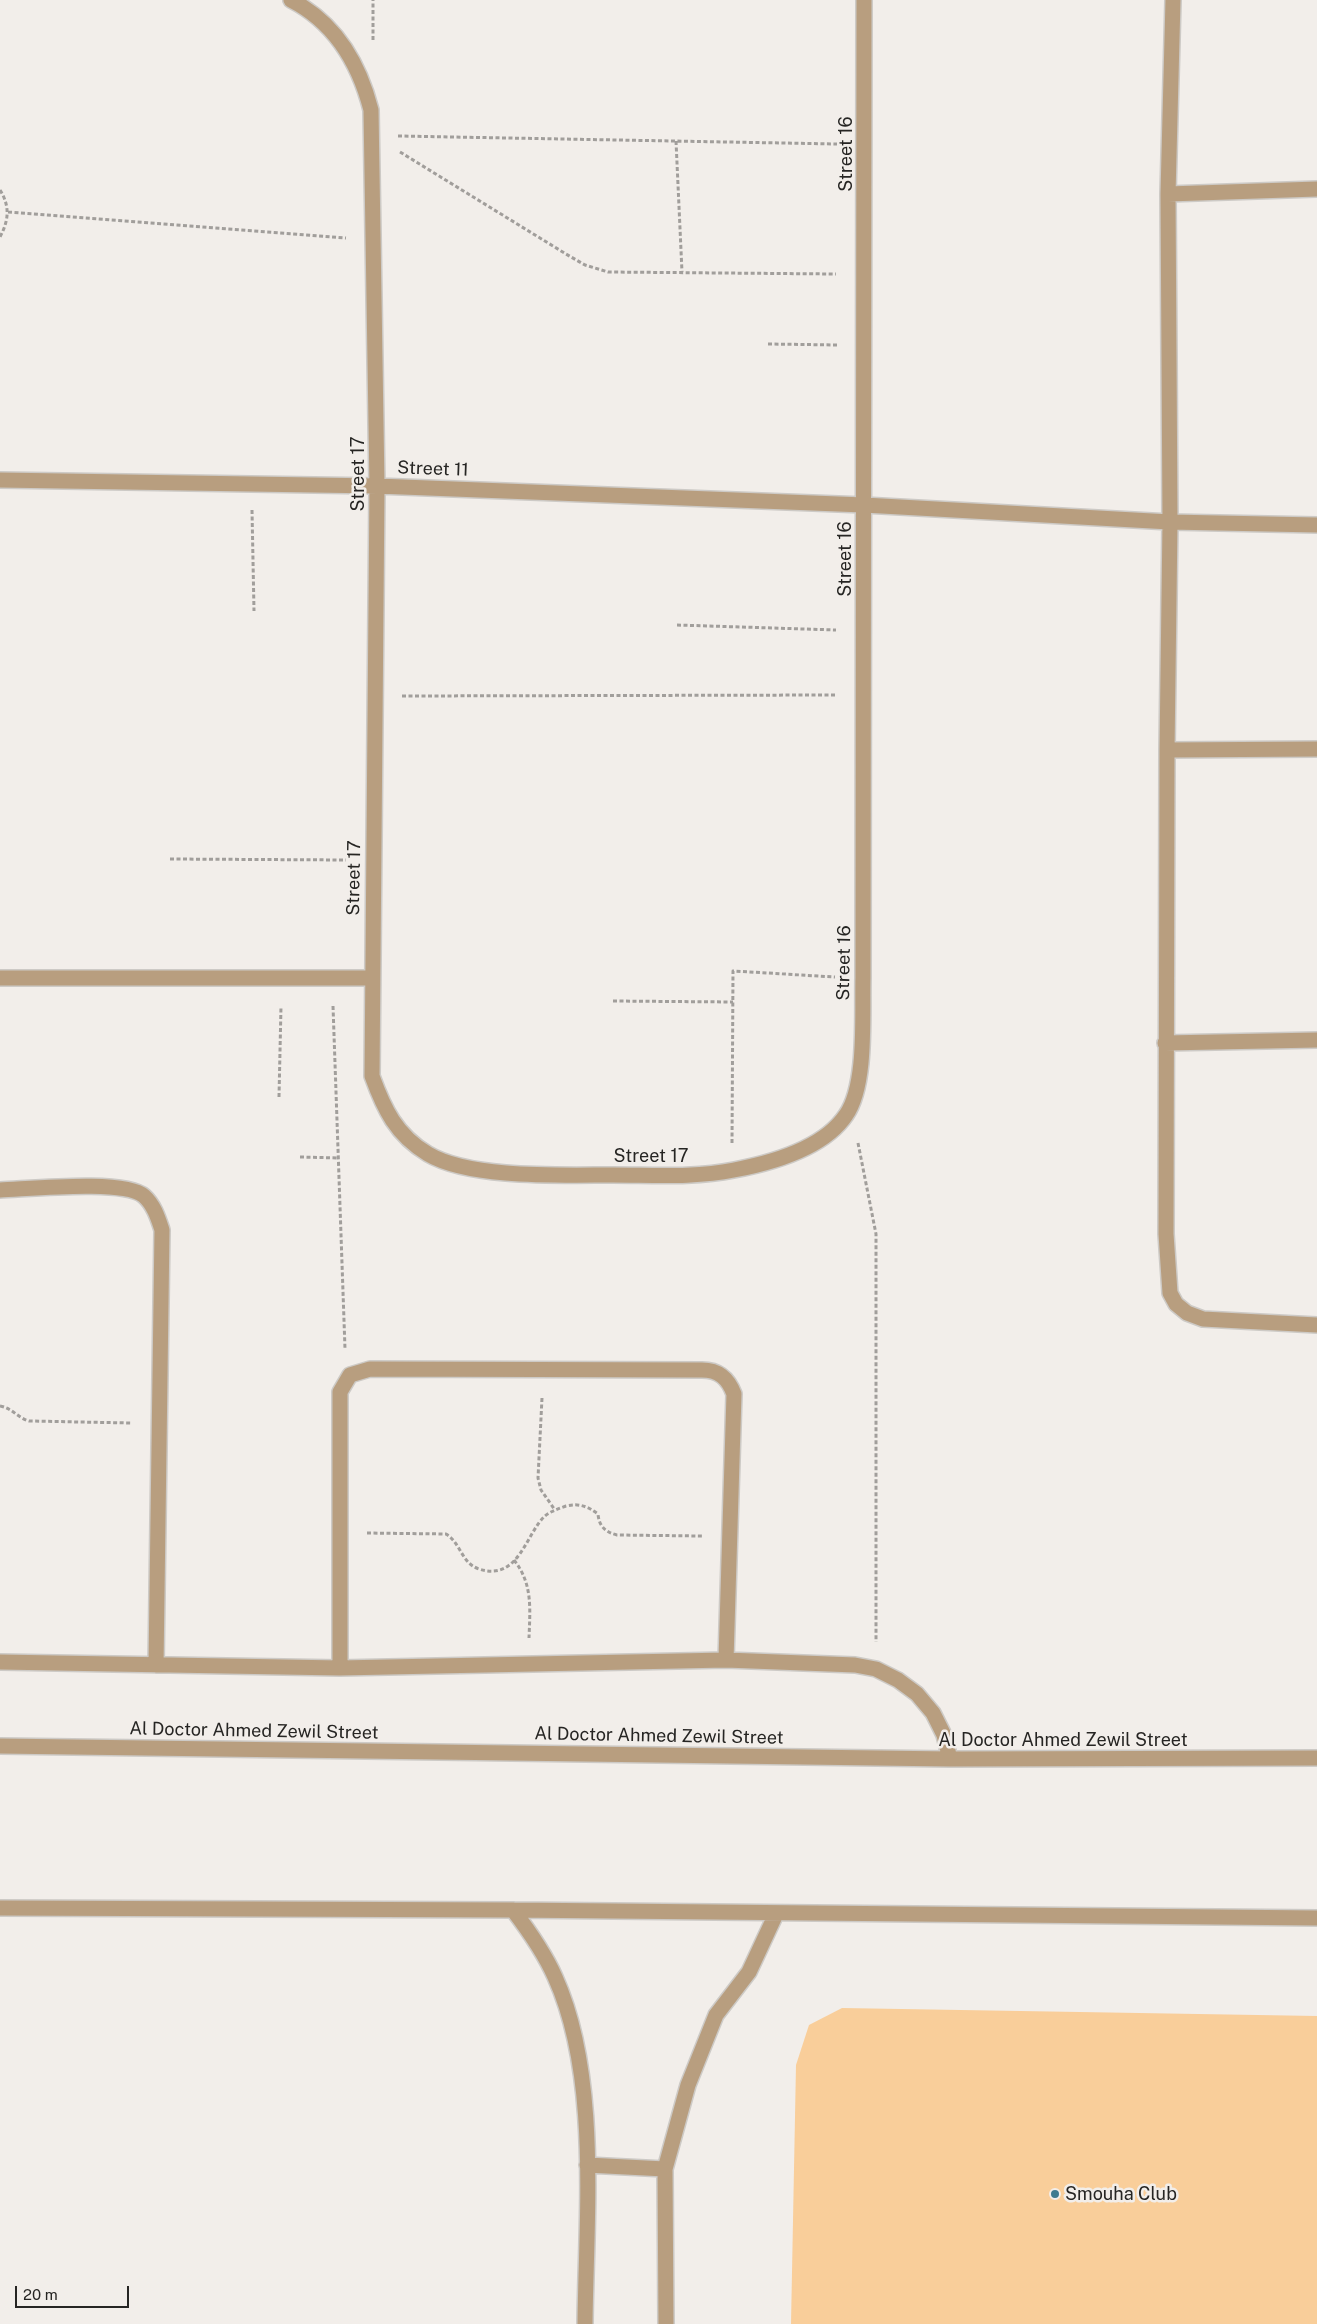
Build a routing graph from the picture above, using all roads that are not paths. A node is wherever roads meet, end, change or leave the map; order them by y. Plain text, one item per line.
1 (291, 0) edge
2 (864, 0) edge
3 (1173, 0) edge
4 (1317, 189) edge
5 (1168, 194) junction
6 (0, 480) edge
7 (377, 486) junction
8 (864, 505) junction
9 (1170, 522) junction
10 (1317, 525) edge
11 (1317, 749) edge
12 (1167, 750) junction
13 (0, 978) edge
14 (372, 978) junction
15 (1317, 1040) edge
16 (1165, 1043) junction
17 (847, 1115) joint
18 (0, 1190) edge
19 (1317, 1325) edge
20 (726, 1660) junction
21 (0, 1662) edge
22 (156, 1665) junction
23 (340, 1668) junction
24 (0, 1746) edge
25 (1317, 1758) edge
26 (950, 1759) junction
27 (0, 1908) edge
28 (513, 1910) junction
29 (776, 1914) junction
30 (1317, 1918) edge
31 (587, 2165) junction
32 (665, 2169) junction
33 (585, 2324) edge
34 (666, 2324) edge

1 - 7 street, Street 17
2 - 8 street, Street 16
3 - 5 street
4 - 5 street
5 - 9 street
6 - 7 street, Street 11
7 - 8 street, Street 11
7 - 14 street, Street 17
8 - 9 street, Street 11
8 - 17 street, Street 16
9 - 10 street, Street 11
9 - 12 street
11 - 12 street
12 - 16 street
13 - 14 street
14 - 17 street, Street 17
15 - 16 street
16 - 19 street
18 - 22 street
20 - 23 street
20 - 23 street
20 - 26 street
21 - 22 street
22 - 23 street
24 - 26 street, Al Doctor Ahmed Zewil Street
25 - 26 street, Al Doctor Ahmed Zewil Street
27 - 28 street
28 - 29 street
28 - 31 street
29 - 30 street
29 - 32 street
31 - 32 street
31 - 33 street
32 - 34 street

